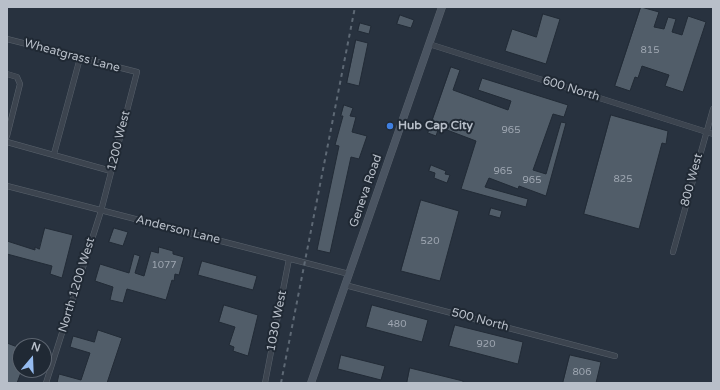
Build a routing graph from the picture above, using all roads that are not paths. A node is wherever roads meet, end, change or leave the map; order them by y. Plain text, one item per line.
1 (442, 7) edge
2 (7, 39) edge
3 (429, 44) junction
4 (80, 58) junction
5 (136, 72) joint
6 (7, 74) edge
7 (713, 109) edge
8 (706, 132) junction
9 (713, 134) edge
10 (7, 136) edge
11 (7, 142) edge
12 (54, 154) junction
13 (111, 171) junction
14 (7, 186) edge
15 (101, 211) junction
16 (672, 252) dead end
17 (289, 259) junction
18 (349, 274) junction
19 (345, 285) junction
20 (615, 356) dead end
21 (46, 383) edge
22 (265, 383) edge
23 (311, 383) edge

1 - 3 main road, Geneva Road
2 - 4 street, Wheatgrass Lane
3 - 8 street, 600 North
3 - 18 main road, Geneva Road
4 - 5 street, Wheatgrass Lane
4 - 12 street
5 - 13 street, 1200 West
6 - 10 street
7 - 8 street, 800 West
8 - 9 street, 600 North
8 - 16 street, 800 West
11 - 12 street
12 - 13 street
13 - 15 street, 1200 West
14 - 15 street, Anderson Lane
15 - 17 street, Anderson Lane
15 - 21 street, North 1200 West
17 - 18 street, Anderson Lane
17 - 22 street, 1030 West
18 - 19 main road, Geneva Road
19 - 20 street, 500 North
19 - 23 main road, Geneva Road

